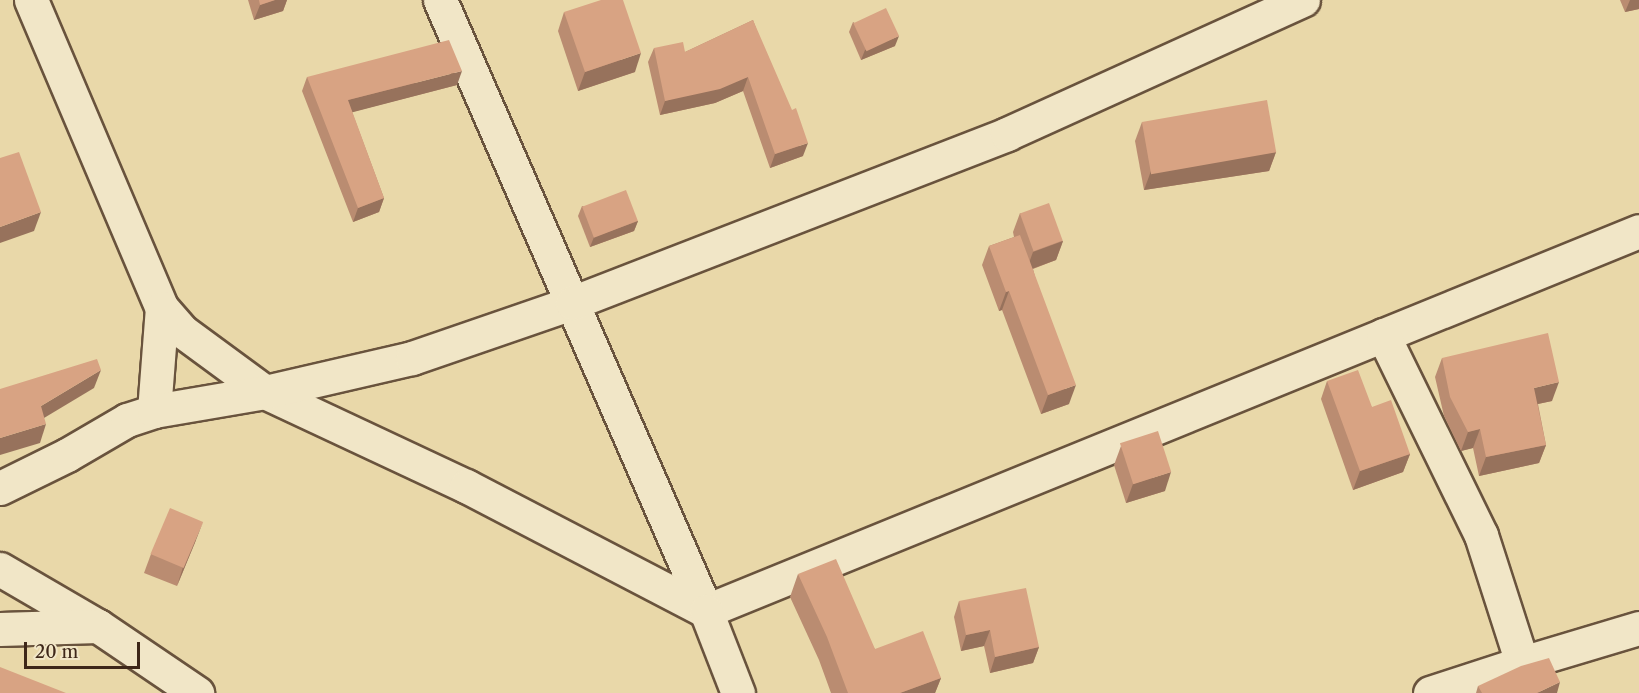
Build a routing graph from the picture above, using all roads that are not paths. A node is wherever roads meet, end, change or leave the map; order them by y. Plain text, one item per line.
1 (31, 0) edge
2 (440, 0) edge
3 (1303, 0) edge
4 (1639, 231) edge
5 (572, 303) junction
6 (162, 308) junction
7 (1383, 335) junction
8 (265, 392) junction
9 (154, 411) junction
10 (0, 488) edge
11 (0, 569) edge
12 (706, 611) junction
13 (98, 626) junction
14 (1639, 628) edge
15 (0, 629) edge
16 (1522, 663) junction
17 (197, 693) edge
18 (738, 693) edge
19 (1430, 693) edge

1 - 6 street
2 - 5 street
3 - 5 street
4 - 7 street
5 - 8 street
5 - 12 street
6 - 8 street
6 - 9 street
7 - 12 street
7 - 16 street
8 - 9 street
8 - 12 street
9 - 10 street
11 - 13 street
12 - 18 street
13 - 15 street
13 - 17 street
14 - 16 street
16 - 19 street

